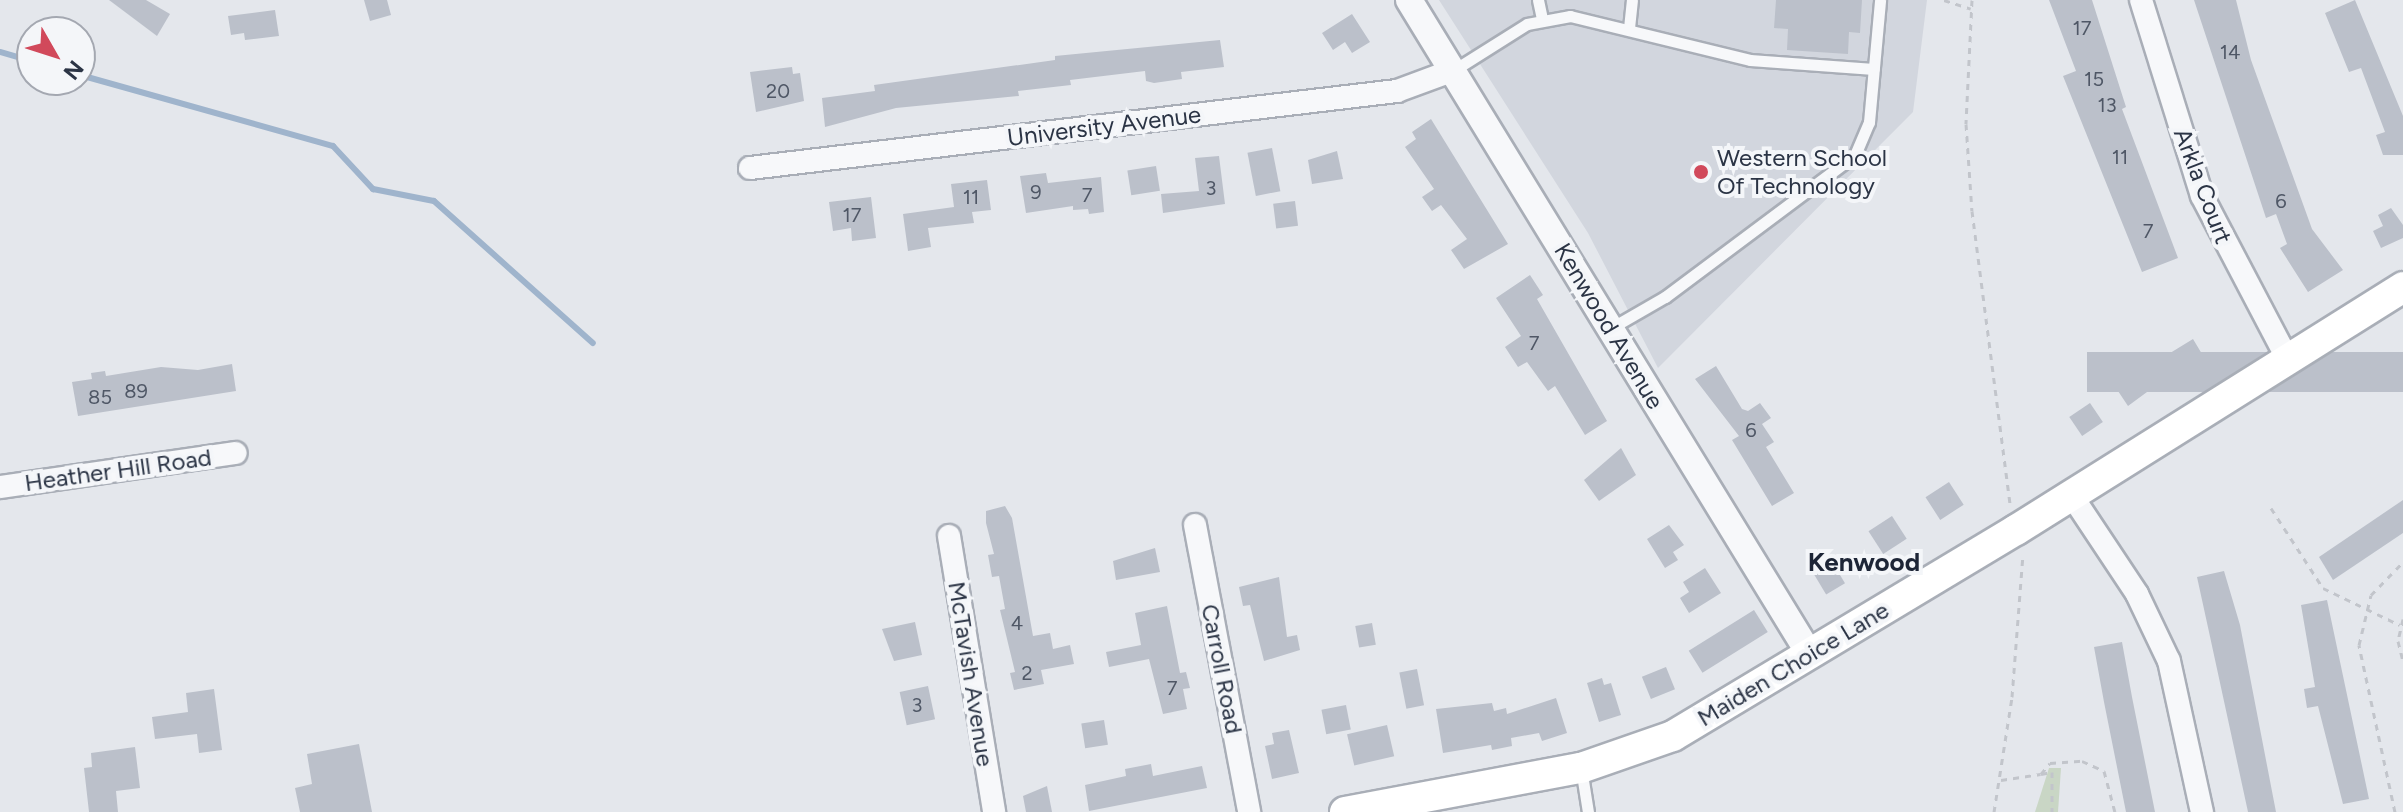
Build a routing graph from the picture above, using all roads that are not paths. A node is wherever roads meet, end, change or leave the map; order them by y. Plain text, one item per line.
1 (1409, 0) edge
2 (1538, 0) edge
3 (1632, 0) edge
4 (1880, 0) edge
5 (2141, 0) edge
6 (1542, 19) junction
7 (1629, 28) junction
8 (1874, 69) junction
9 (1454, 70) junction
10 (750, 168) dead end
11 (2403, 287) edge
12 (1610, 328) junction
13 (2289, 362) junction
14 (236, 453) dead end
15 (0, 487) edge
16 (2072, 496) junction
17 (1195, 525) dead end
18 (949, 536) dead end
19 (1809, 653) junction
20 (1581, 768) junction
21 (994, 812) edge
22 (1249, 812) edge
23 (1345, 812) edge
24 (1588, 812) edge
25 (2202, 812) edge

1 - 9 street, Kenwood Avenue
2 - 6 lane
3 - 7 lane
4 - 8 lane
5 - 13 street, Arkla Court
6 - 7 lane
6 - 9 lane
7 - 8 lane
8 - 12 lane
9 - 10 street, University Avenue
9 - 12 street, Kenwood Avenue
11 - 13 main road, Maiden Choice Lane
12 - 19 street, Kenwood Avenue
13 - 16 main road, Maiden Choice Lane
14 - 15 street, Heather Hill Road
16 - 19 main road, Maiden Choice Lane
16 - 25 street
17 - 22 street, Carroll Road
18 - 21 street, McTavish Avenue
19 - 20 main road, Maiden Choice Lane
20 - 23 main road, Maiden Choice Lane
20 - 24 lane

